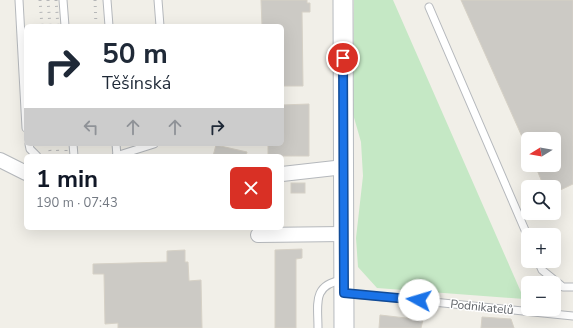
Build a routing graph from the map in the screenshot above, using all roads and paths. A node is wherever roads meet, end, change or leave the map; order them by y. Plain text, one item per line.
1 (19, 0) edge
2 (63, 0) edge
3 (107, 0) edge
4 (158, 0) edge
5 (343, 0) edge
6 (429, 7) dead end
7 (65, 24) edge
8 (109, 24) edge
9 (160, 24) edge
10 (24, 91) edge
11 (29, 146) edge
12 (148, 146) edge
13 (36, 154) edge
14 (122, 154) edge
15 (0, 160) edge
16 (344, 167) junction
17 (24, 172) edge
18 (284, 174) edge
19 (524, 228) edge
20 (344, 234) junction
21 (258, 235) dead end
22 (541, 268) edge
23 (344, 286) junction
24 (573, 287) edge
25 (573, 316) edge
26 (318, 328) edge
27 (344, 328) edge

1 - 10 lane
2 - 7 lane
3 - 8 lane
4 - 9 lane
5 - 16 main road
6 - 19 lane
11 - 13 lane
12 - 14 lane
15 - 17 street
16 - 18 street
16 - 20 main road
20 - 21 street
20 - 23 main road
22 - 24 lane
23 - 25 lane, Podnikatelů
23 - 26 lane
23 - 27 main road

